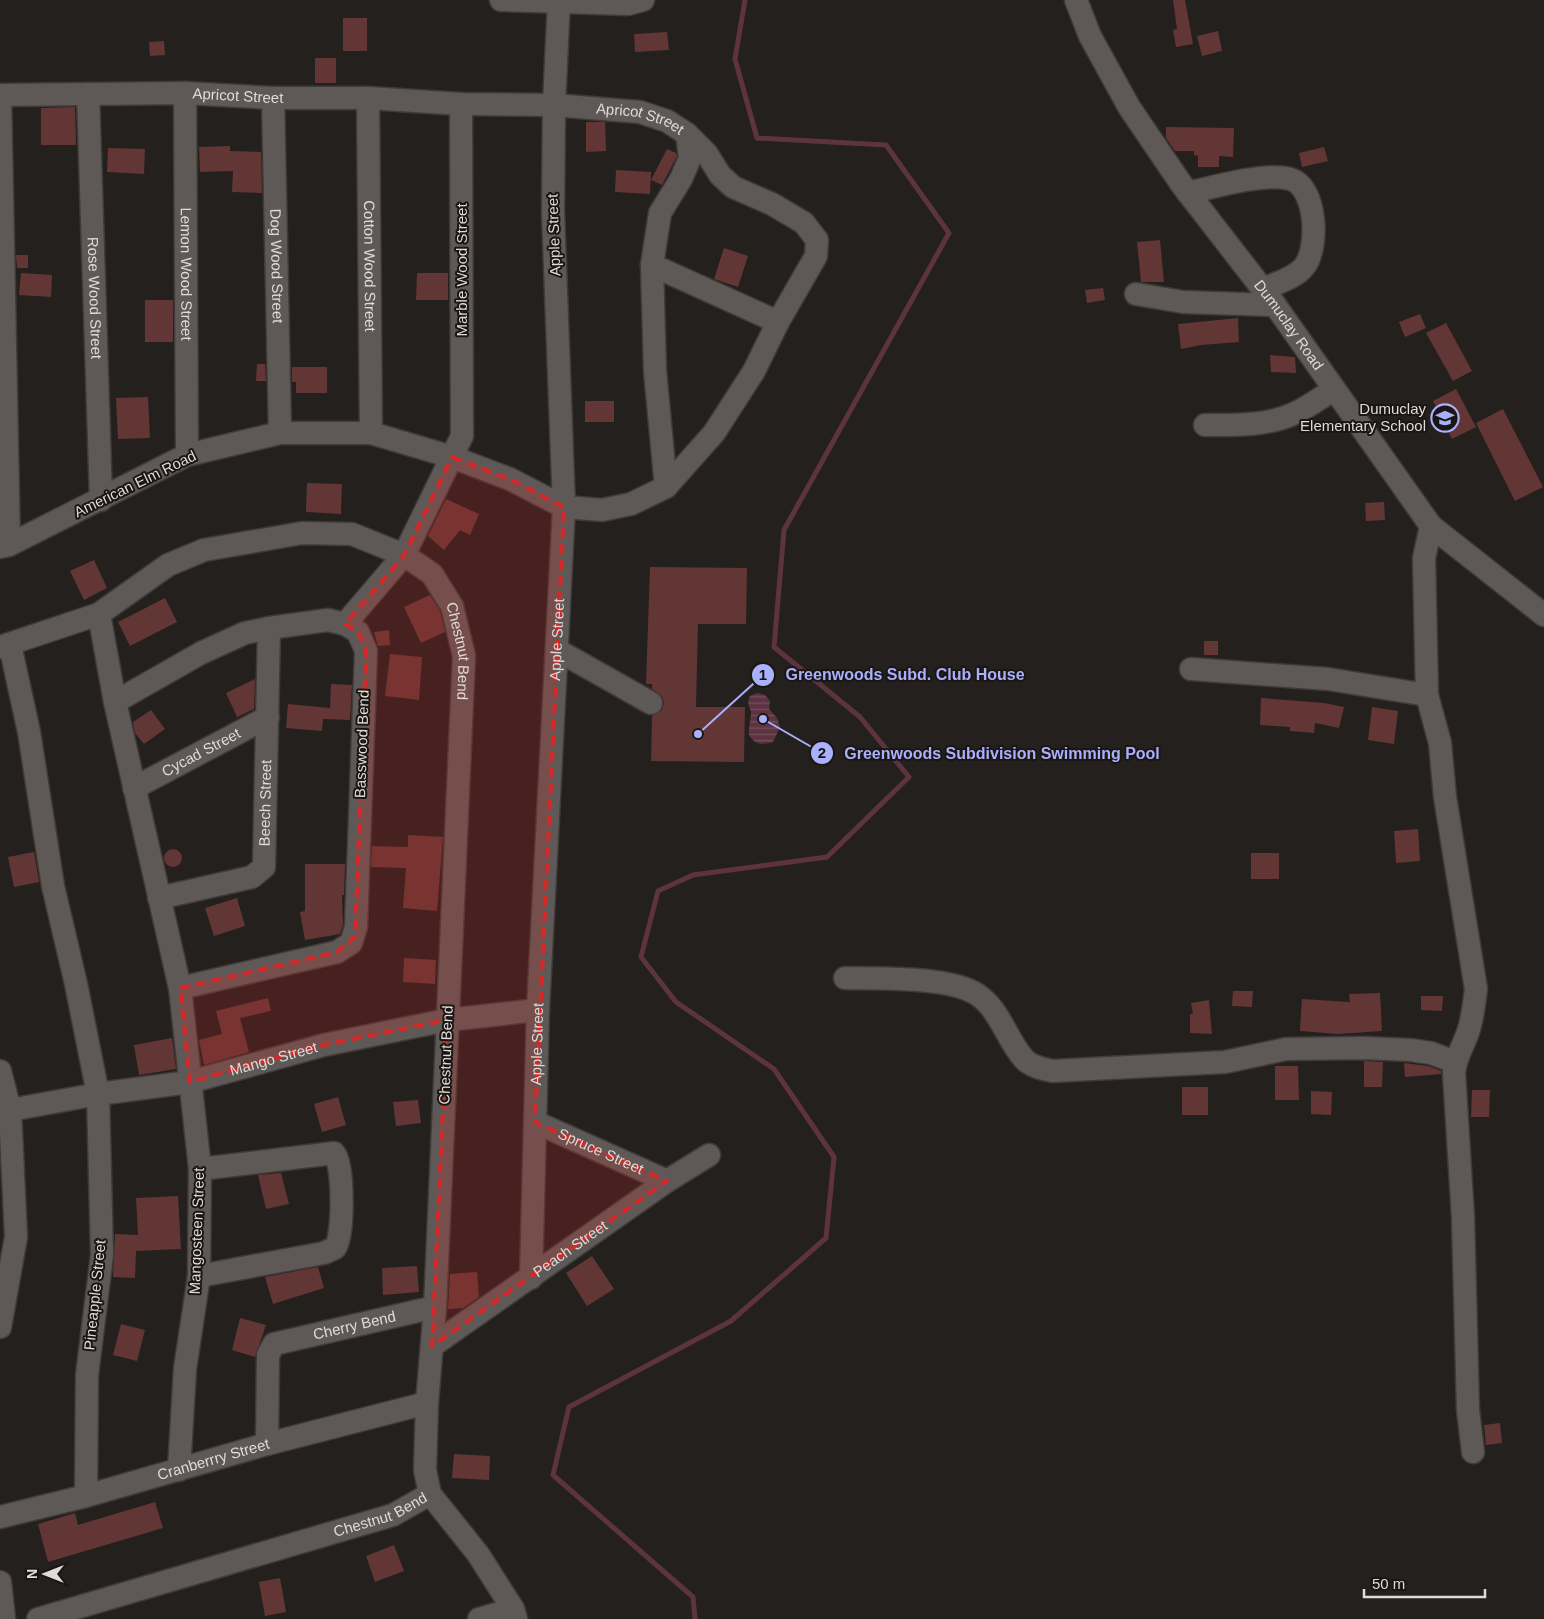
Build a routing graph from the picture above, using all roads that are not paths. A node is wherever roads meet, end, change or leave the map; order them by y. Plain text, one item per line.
1 (501, 0) edge
2 (643, 0) edge
3 (1076, 0) edge
4 (559, 1) edge
5 (185, 93) junction
6 (88, 94) junction
7 (0, 95) edge
8 (273, 98) junction
9 (368, 98) junction
10 (461, 104) junction
11 (554, 105) junction
12 (687, 134) junction
13 (1188, 193) junction
14 (652, 265) junction
15 (1136, 294) dead end
16 (1269, 297) junction
17 (778, 322) junction
18 (1333, 390) junction
19 (1206, 425) dead end
20 (280, 433) junction
21 (371, 433) junction
22 (187, 455) junction
23 (452, 457) junction
24 (666, 487) junction
25 (100, 500) junction
26 (564, 507) junction
27 (1431, 526) junction
28 (4, 546) edge
29 (404, 555) junction
30 (99, 614) junction
31 (1544, 615) edge
32 (345, 624) junction
33 (269, 628) junction
34 (5, 646) edge
35 (557, 650) junction
36 (1191, 669) dead end
37 (1427, 695) junction
38 (115, 702) junction
39 (651, 703) dead end
40 (268, 717) junction
41 (134, 788) junction
42 (159, 898) junction
43 (846, 978) dead end
44 (180, 988) junction
45 (538, 1010) junction
46 (447, 1020) junction
47 (1455, 1062) junction
48 (0, 1071) edge
49 (190, 1082) junction
50 (98, 1094) junction
51 (10, 1110) junction
52 (535, 1122) junction
53 (709, 1155) dead end
54 (200, 1169) junction
55 (667, 1181) junction
56 (198, 1276) junction
57 (531, 1278) junction
58 (435, 1307) junction
59 (0, 1327) edge
60 (432, 1346) junction
61 (427, 1403) junction
62 (268, 1444) junction
63 (1473, 1452) dead end
64 (180, 1470) junction
65 (430, 1494) junction
66 (86, 1496) junction
67 (0, 1517) edge
68 (0, 1582) edge
69 (515, 1614) edge
70 (4, 1619) edge
71 (38, 1619) edge
72 (479, 1619) edge

1 - 4 street
2 - 4 street
3 - 13 street, Dumuclay Road
4 - 11 street, Apple Street
5 - 6 street, Apricot Street
5 - 8 street, Apricot Street
5 - 22 street, Lemon Wood Street
6 - 7 street, Apricot Street
6 - 25 street, Rose Wood Street
7 - 28 street
8 - 9 street, Apricot Street
8 - 20 street, Dog Wood Street
9 - 10 street, Apricot Street
9 - 21 street, Cotton Wood Street
10 - 11 street, Apricot Street
10 - 23 street, Marble Wood Street
11 - 12 street, Apricot Street
11 - 26 street, Apple Street
12 - 14 street, Apricot Street
12 - 17 street
13 - 16 street, Dumuclay Road
13 - 16 street
14 - 17 street
14 - 24 street, Apricot Street
15 - 16 street
16 - 18 street, Dumuclay Road
17 - 24 street
18 - 19 street
18 - 27 street, Dumuclay Road
20 - 21 street, American Elm Road
20 - 22 street, American Elm Road
21 - 23 street, American Elm Road
22 - 25 street, American Elm Road
23 - 26 street
23 - 29 street
24 - 26 street
25 - 28 street, American Elm Road
26 - 35 street, Apple Street
27 - 31 street, Dumuclay Road
27 - 37 street
29 - 30 street, Chestnut Bend
29 - 32 street
29 - 46 street, Chestnut Bend
30 - 34 street, Chestnut Bend
30 - 38 street, Mangosteen Street
32 - 33 street
32 - 44 street, Basswood Bend
33 - 38 street
33 - 40 street, Beech Street
34 - 50 street, Pineapple Street
35 - 39 street
35 - 45 street, Apple Street
36 - 37 street
37 - 47 street
38 - 41 street, Mangosteen Street
40 - 41 street, Cycad Street
40 - 42 street, Beech Street
41 - 42 street, Mangosteen Street
42 - 44 street, Mangosteen Street
43 - 47 street
44 - 49 street, Mangosteen Street
45 - 46 street, Mango Street
45 - 52 street, Apple Street
46 - 49 street, Mango Street
46 - 58 street, Chestnut Bend
47 - 63 street
48 - 51 street
49 - 50 street, Mango Street
49 - 54 street, Mangosteen Street
50 - 51 street, Mango Street
50 - 66 street, Pineapple Street
51 - 59 street
52 - 55 street, Spruce Street
52 - 57 street, Apple Street
53 - 55 street, Peach Street
54 - 56 street, Mangosteen Street
54 - 56 street
55 - 57 street, Peach Street
56 - 64 street, Mangosteen Street
57 - 60 street, Peach Street
58 - 60 street, Chestnut Bend
58 - 62 street, Cherry Bend
60 - 61 street, Chestnut Bend
61 - 62 street, Cranberrry Street
61 - 65 street, Chestnut Bend
62 - 64 street, Cranberrry Street
64 - 66 street, Cranberrry Street
65 - 69 street
65 - 71 street, Chestnut Bend
66 - 67 street, Cranberrry Street
68 - 70 street
69 - 72 street

